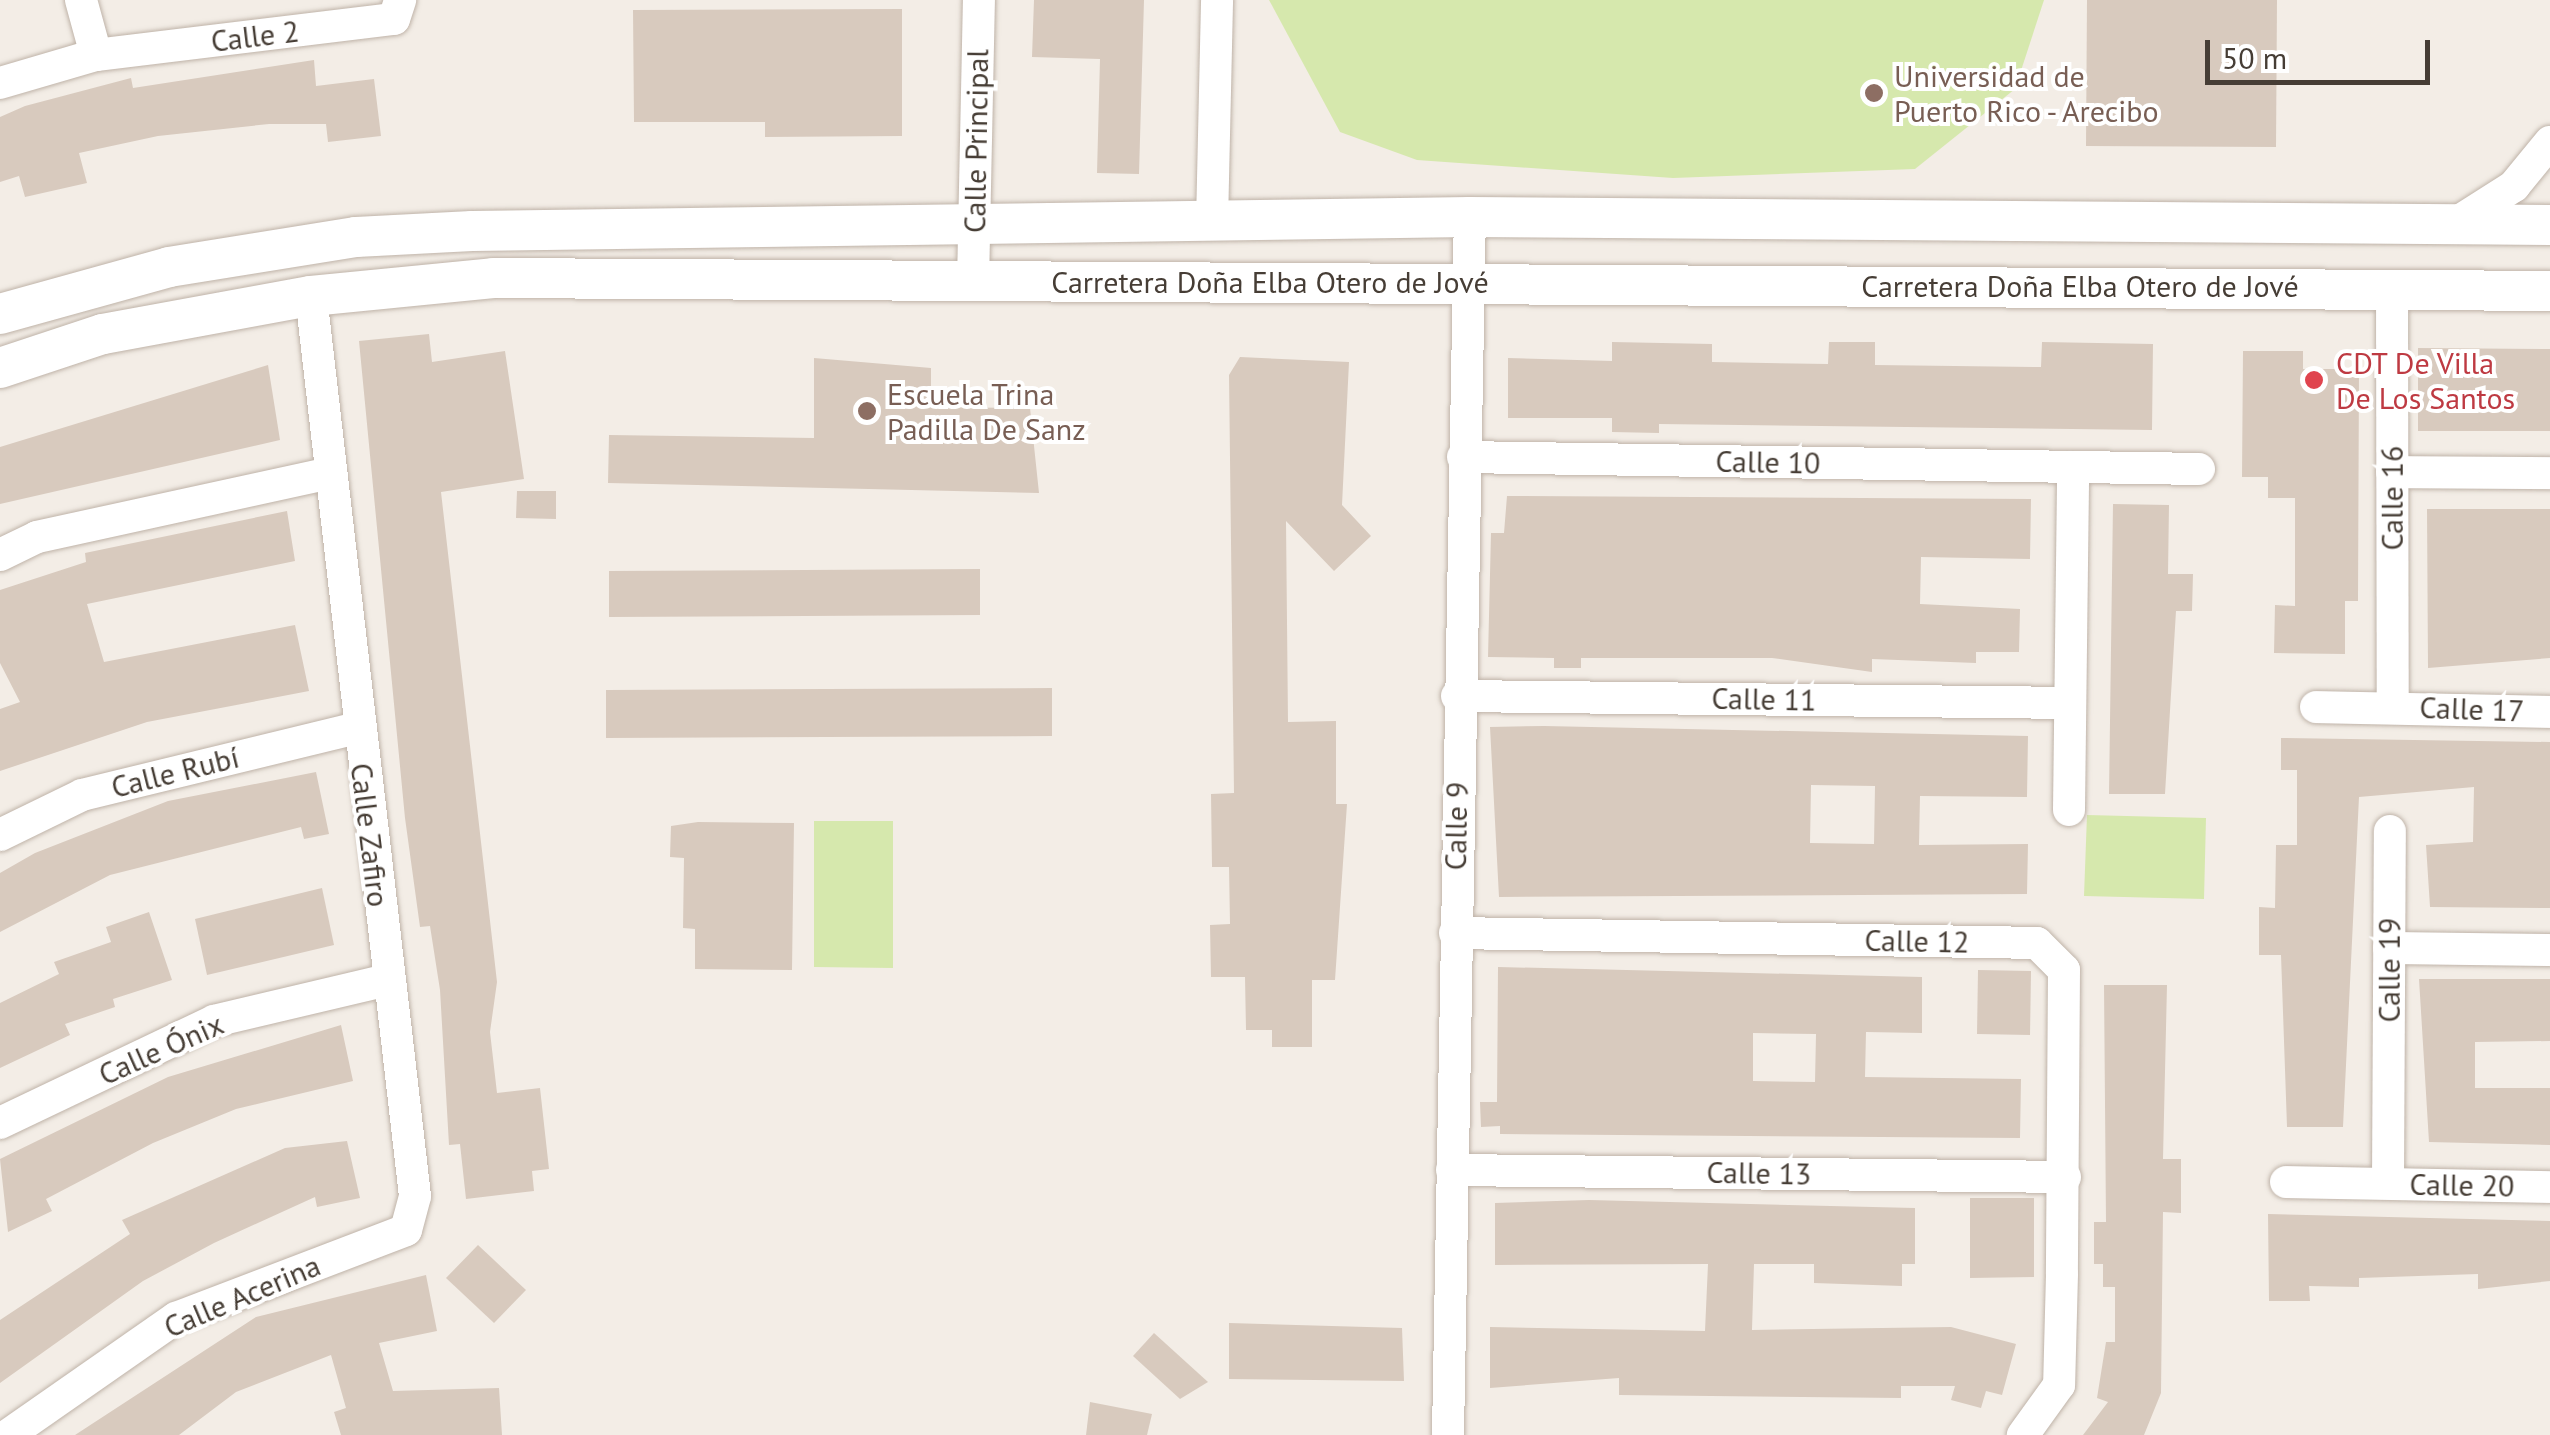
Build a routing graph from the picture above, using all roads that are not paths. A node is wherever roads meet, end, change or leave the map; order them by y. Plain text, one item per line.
1 (81, 0) edge
2 (400, 0) edge
3 (979, 0) edge
4 (1217, 0) edge
5 (96, 55) junction
6 (0, 84) edge
7 (2550, 142) edge
8 (1470, 217) junction
9 (1212, 223) junction
10 (2456, 223) junction
11 (2550, 225) edge
12 (974, 226) junction
13 (1468, 281) junction
14 (1160, 282) junction
15 (972, 283) junction
16 (2392, 289) junction
17 (2550, 290) edge
18 (311, 296) junction
19 (0, 314) edge
20 (0, 368) edge
21 (1462, 457) junction
22 (2073, 467) junction
23 (2199, 469) dead end
24 (2392, 472) junction
25 (326, 474) junction
26 (2550, 474) edge
27 (0, 555) edge
28 (1457, 696) junction
29 (2070, 703) junction
30 (2393, 706) junction
31 (2316, 708) dead end
32 (2550, 712) edge
33 (357, 728) junction
34 (2069, 810) dead end
35 (2390, 831) dead end
36 (0, 835) edge
37 (1454, 933) junction
38 (2389, 948) junction
39 (2550, 950) edge
40 (388, 980) junction
41 (2388, 1109) joint
42 (0, 1123) edge
43 (1452, 1170) junction
44 (2065, 1177) junction
45 (2286, 1182) dead end
46 (2388, 1183) junction
47 (2550, 1187) edge
48 (415, 1196) joint
49 (8, 1435) edge
50 (1448, 1435) edge
51 (2023, 1435) edge

1 - 5 street
2 - 5 street, Calle 2
3 - 12 street, Calle Principal
4 - 9 street
5 - 6 street, Calle 2
7 - 10 street
8 - 9 street, Carretera Doña Elba Otero de Jové
8 - 10 street, Carretera Doña Elba Otero de Jové
8 - 13 street, Calle 9
9 - 12 street, Carretera Doña Elba Otero de Jové
9 - 14 street
10 - 11 street, Carretera Doña Elba Otero de Jové
12 - 15 street, Calle Principal
12 - 19 street, Carretera Doña Elba Otero de Jové
13 - 14 street, Carretera Doña Elba Otero de Jové
13 - 16 street, Carretera Doña Elba Otero de Jové
13 - 21 street, Calle 9
14 - 15 street, Carretera Doña Elba Otero de Jové
15 - 18 street, Carretera Doña Elba Otero de Jové
16 - 17 street, Carretera Doña Elba Otero de Jové
16 - 24 street, Calle 16
18 - 20 street, Carretera Doña Elba Otero de Jové
18 - 25 street, Calle Zafiro
21 - 22 street, Calle 10
21 - 28 street, Calle 9
22 - 23 street, Calle 10
22 - 29 street
24 - 26 street
24 - 30 street, Calle 16
25 - 27 street
25 - 33 street, Calle Zafiro
28 - 29 street, Calle 11
28 - 37 street, Calle 9
29 - 34 street
30 - 31 street
30 - 32 street, Calle 17
33 - 36 street, Calle Rubí
33 - 40 street, Calle Zafiro
35 - 38 street, Calle 19
37 - 43 street, Calle 9
37 - 44 street, Calle 12
38 - 39 street
38 - 41 street, Calle 19
40 - 42 street, Calle Ónix
40 - 48 street, Calle Zafiro
41 - 46 street, Calle 20
43 - 44 street, Calle 13
43 - 50 street, Calle 9
44 - 51 street, Calle 12
45 - 46 street
46 - 47 street, Calle 20
48 - 49 street, Calle Acerina

